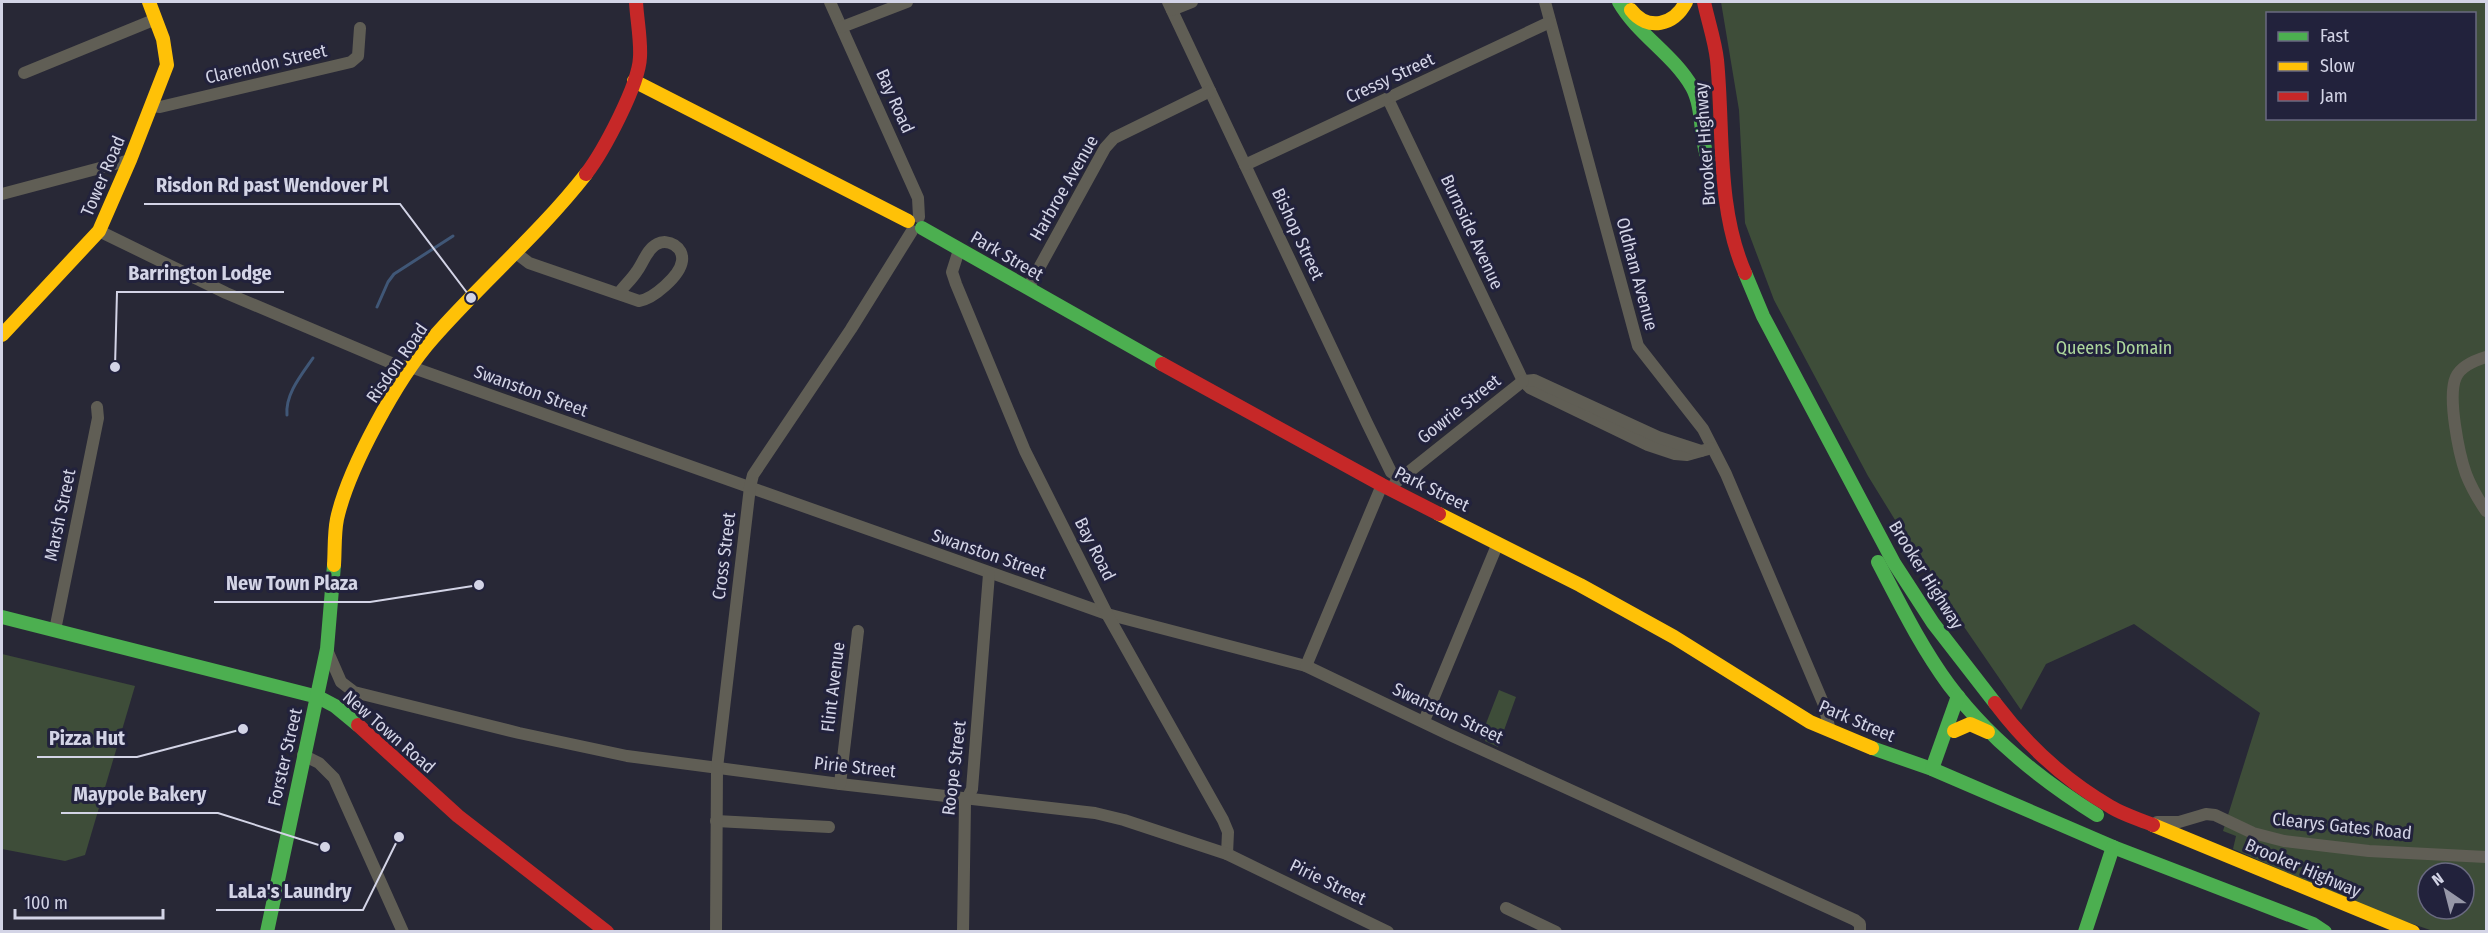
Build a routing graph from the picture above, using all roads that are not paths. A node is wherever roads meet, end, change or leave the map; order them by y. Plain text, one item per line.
1 (149, 2) edge
2 (636, 2) edge
3 (830, 2) edge
4 (907, 2) edge
5 (1192, 2) edge
6 (1545, 2) edge
7 (1620, 2) edge
8 (1626, 2) edge
9 (1688, 2) edge
10 (1704, 2) edge
11 (1170, 6) edge
12 (156, 19) junction
13 (1550, 22) junction
14 (842, 27) junction
15 (360, 28) dead end
16 (24, 73) dead end
17 (634, 81) junction
18 (1210, 91) junction
19 (1388, 99) junction
20 (152, 106) junction
21 (128, 164) junction
22 (1245, 165) junction
23 (1709, 168) junction
24 (2, 194) edge
25 (915, 224) junction
26 (99, 231) junction
27 (959, 250) junction
28 (516, 253) junction
29 (1028, 288) junction
30 (619, 292) junction
31 (2, 335) edge
32 (2487, 357) edge
33 (411, 367) junction
34 (1523, 381) junction
35 (97, 407) dead end
36 (1707, 449) junction
37 (1391, 484) junction
38 (750, 488) junction
39 (2487, 511) edge
40 (1498, 543) junction
41 (989, 574) junction
42 (1107, 614) junction
43 (2, 617) edge
44 (55, 630) junction
45 (858, 631) dead end
46 (1945, 640) junction
47 (327, 649) junction
48 (1306, 666) junction
49 (318, 696) junction
50 (1958, 696) junction
51 (1970, 711) junction
52 (1424, 721) junction
53 (1830, 731) junction
54 (1953, 731) junction
55 (1988, 732) junction
56 (1939, 748) junction
57 (303, 755) junction
58 (717, 768) junction
59 (1932, 769) junction
60 (840, 784) junction
61 (967, 797) junction
62 (2199, 815) junction
63 (716, 820) junction
64 (2144, 821) junction
65 (829, 827) dead end
66 (2201, 845) junction
67 (2113, 847) junction
68 (1227, 854) junction
69 (2487, 857) edge
70 (1506, 908) dead end
71 (1860, 928) edge
72 (267, 932) edge
73 (403, 932) edge
74 (607, 932) edge
75 (716, 932) edge
76 (963, 932) edge
77 (1388, 932) edge
78 (1556, 932) edge
79 (2085, 932) edge
80 (2325, 932) edge
81 (2378, 932) edge
82 (2413, 932) edge

1 - 12 main road, Tower Road
2 - 17 main road, Risdon Road
3 - 14 street, Bay Road
4 - 14 street
5 - 11 street
6 - 13 street, Oldham Avenue
7 - 23 main road
8 - 9 main road
9 - 23 main road, Brooker Highway
10 - 46 main road, Brooker Highway
11 - 18 street, Bishop Street
12 - 16 street
12 - 20 main road, Tower Road
13 - 19 street, Cressy Street
13 - 36 street, Oldham Avenue
14 - 25 street, Bay Road
15 - 20 street, Clarendon Street
17 - 25 main road, Park Street
17 - 28 main road, Risdon Road
18 - 22 street, Bishop Street
18 - 29 street, Harbroe Avenue
19 - 22 street, Cressy Street
19 - 34 street, Burnside Avenue
20 - 21 main road, Tower Road
21 - 24 street
21 - 26 main road, Tower Road
22 - 37 street, Bishop Street
23 - 50 main road, Brooker Highway
25 - 27 main road, Park Street
25 - 38 street, Cross Street
26 - 31 main road, Tower Road
26 - 33 street, Swanston Street
27 - 29 main road, Park Street
27 - 42 street, Bay Road
28 - 30 street
28 - 33 main road, Risdon Road
29 - 37 main road, Park Street
30 - 30 street
32 - 39 street
33 - 38 street, Swanston Street
33 - 47 main road, Risdon Road
34 - 36 street
34 - 37 street, Gowrie Street
35 - 44 street, Marsh Street
36 - 53 street, Oldham Avenue
37 - 40 main road, Park Street
37 - 48 street
38 - 41 street, Swanston Street
38 - 58 street, Cross Street
40 - 52 street
40 - 53 main road, Park Street
41 - 42 street, Swanston Street
41 - 61 street, Roope Street
42 - 48 street, Swanston Street
42 - 68 street, Bay Road
43 - 44 main road, New Town Road
44 - 49 main road, New Town Road
45 - 60 street, Flint Avenue
46 - 51 main road
46 - 64 main road, Brooker Highway
47 - 49 main road, Risdon Road
47 - 58 street, Pirie Street
48 - 52 street, Swanston Street
49 - 57 main road, Forster Street
49 - 74 main road, New Town Road
50 - 51 main road, Brooker Highway
50 - 56 main road
51 - 54 main road
51 - 55 main road, Brooker Highway
52 - 71 street, Swanston Street
53 - 59 main road, Park Street
54 - 55 main road
54 - 56 main road
55 - 81 main road, Brooker Highway
56 - 59 main road
57 - 72 main road, Forster Street
57 - 73 street
58 - 60 street, Pirie Street
58 - 63 street, Cross Street
59 - 67 main road, Park Street
60 - 61 street, Pirie Street
61 - 68 street, Pirie Street
61 - 76 street, Roope Street
62 - 64 street, Clearys Gates Road
62 - 66 street
62 - 69 street, Clearys Gates Road
63 - 65 street
63 - 75 street, Cross Street
64 - 66 main road, Brooker Highway
66 - 82 main road, Brooker Highway
67 - 79 main road
67 - 80 main road, Park Street
68 - 77 street, Pirie Street
70 - 78 street

